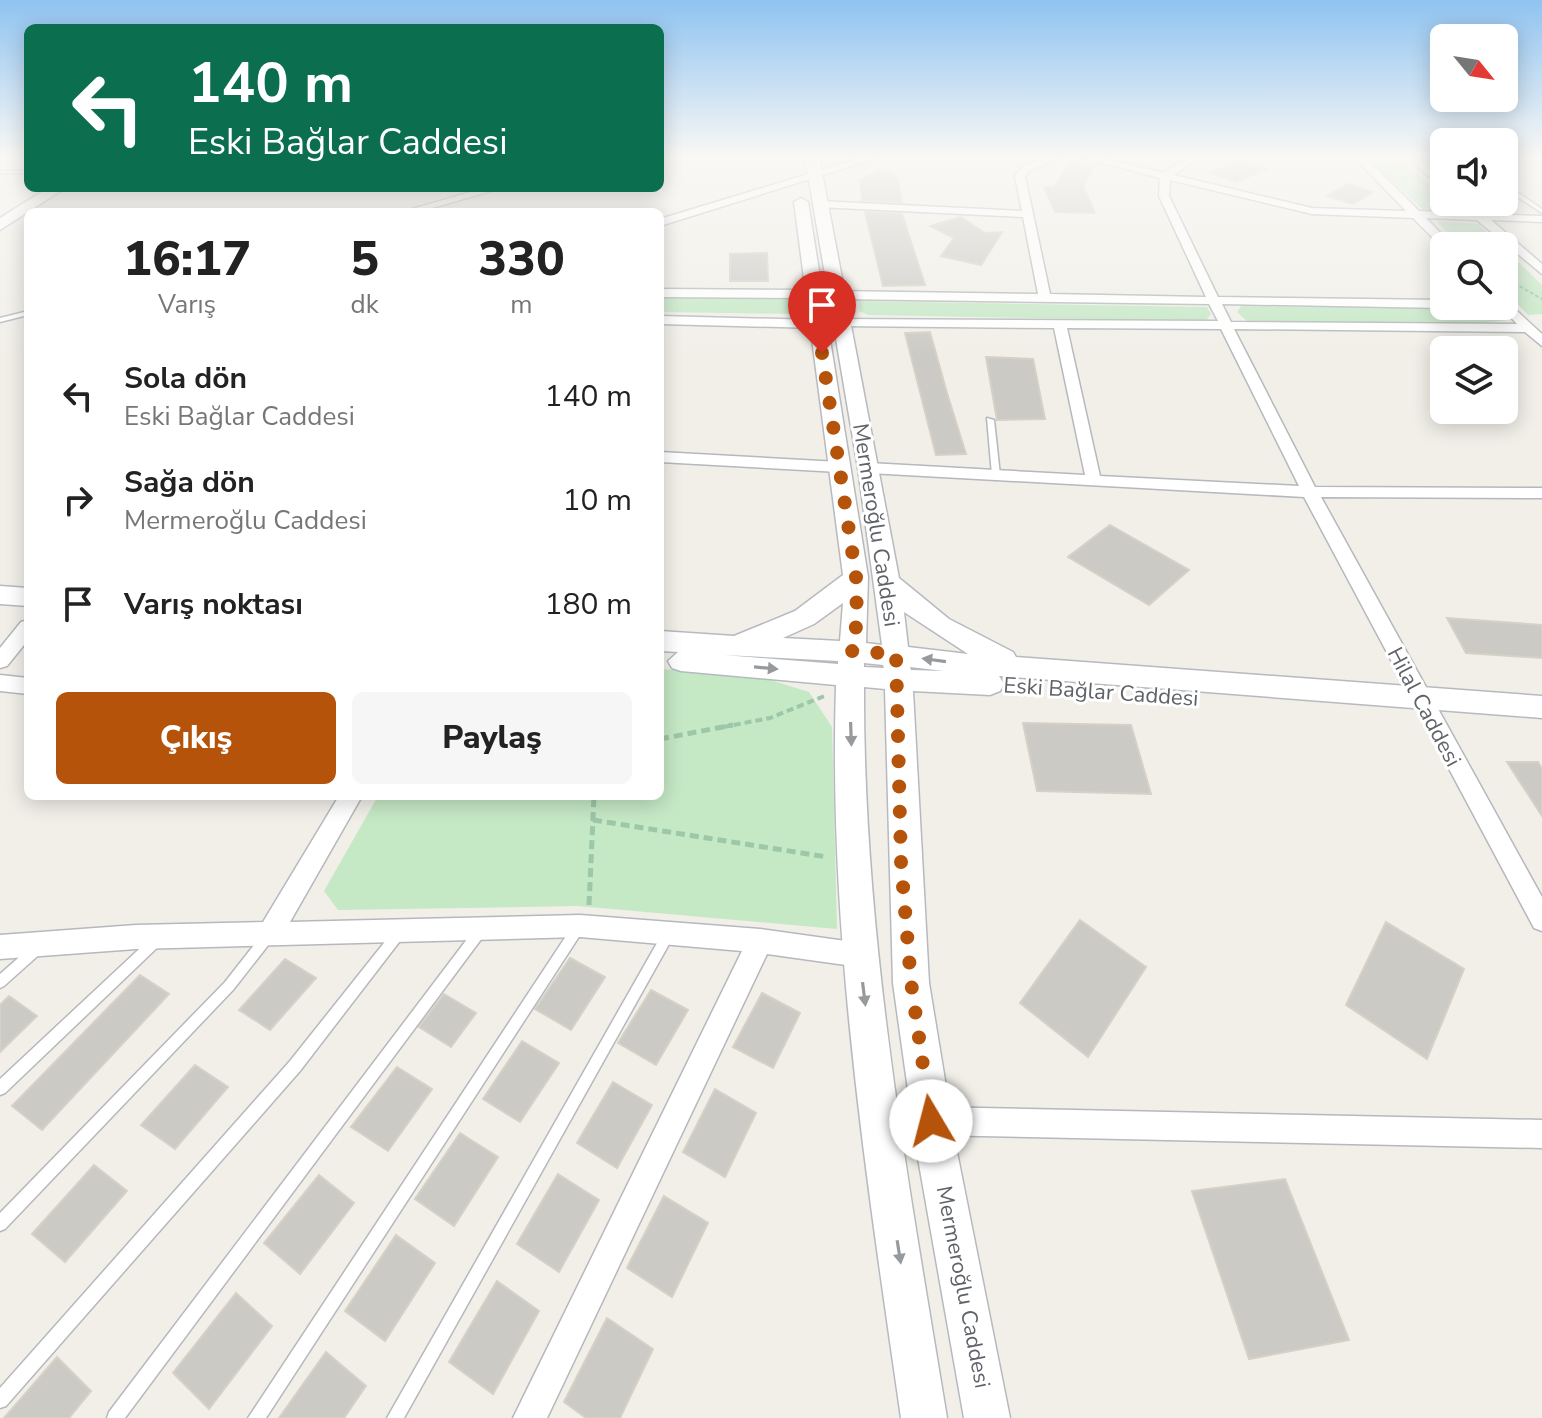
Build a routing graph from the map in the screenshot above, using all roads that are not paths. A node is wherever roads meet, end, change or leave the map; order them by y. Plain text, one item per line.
1 (814, 223) edge
2 (820, 223) edge
3 (1027, 223) edge
4 (1177, 223) edge
5 (1488, 223) edge
6 (1542, 270) edge
7 (664, 293) edge
8 (825, 294) junction
9 (1044, 296) junction
10 (1213, 300) junction
11 (1430, 304) edge
12 (24, 314) edge
13 (1518, 318) edge
14 (0, 320) edge
15 (664, 320) edge
16 (830, 323) junction
17 (1060, 324) junction
18 (1226, 328) junction
19 (1528, 328) junction
20 (1542, 342) edge
21 (990, 420) dead end
22 (664, 457) edge
23 (839, 467) junction
24 (869, 468) junction
25 (996, 475) junction
26 (1094, 482) junction
27 (1310, 492) junction
28 (1542, 493) edge
29 (870, 578) junction
30 (0, 595) edge
31 (24, 597) edge
32 (0, 610) edge
33 (24, 612) edge
34 (24, 632) edge
35 (664, 641) edge
36 (726, 645) junction
37 (664, 660) edge
38 (0, 661) edge
39 (851, 664) junction
40 (897, 667) junction
41 (1027, 668) junction
42 (0, 683) edge
43 (24, 686) edge
44 (1542, 707) edge
45 (1423, 708) junction
46 (1542, 725) edge
47 (349, 800) edge
48 (1542, 920) edge
49 (584, 926) junction
50 (481, 930) junction
51 (400, 931) junction
52 (270, 933) junction
53 (669, 933) junction
54 (161, 936) junction
55 (760, 941) junction
56 (43, 944) junction
57 (0, 947) edge
58 (860, 955) junction
59 (0, 982) edge
60 (0, 1088) edge
61 (931, 1121) junction
62 (1542, 1134) edge
63 (0, 1224) edge
64 (0, 1400) edge
65 (115, 1418) edge
66 (256, 1418) edge
67 (395, 1418) edge
68 (530, 1418) edge
69 (924, 1418) edge
70 (987, 1418) edge

1 - 8 main road, Mermeroğlu Caddesi
2 - 8 main road, Mermeroğlu Caddesi
3 - 9 street
4 - 10 street, Hilal Caddesi
5 - 6 street
7 - 8 street
8 - 9 street
8 - 16 main road, Mermeroğlu Caddesi
9 - 10 street
10 - 11 street
10 - 18 street, Hilal Caddesi
12 - 14 lane
13 - 19 street
15 - 16 street
16 - 17 street
16 - 23 main road, Mermeroğlu Caddesi
16 - 24 main road, Mermeroğlu Caddesi
17 - 18 street
17 - 26 street
18 - 19 street
18 - 27 street, Hilal Caddesi
19 - 20 street
21 - 25 lane
22 - 23 street
23 - 29 main road, Mermeroğlu Caddesi
24 - 25 street
24 - 29 main road, Mermeroğlu Caddesi
25 - 26 street
26 - 27 street
27 - 28 street
27 - 45 street, Hilal Caddesi
29 - 36 main road
29 - 39 main road, Mermeroğlu Caddesi
29 - 40 main road, Mermeroğlu Caddesi
29 - 41 main road
30 - 31 main road
32 - 33 main road
34 - 38 street
35 - 36 main road, Eski Bağlar Caddesi
36 - 39 main road, Eski Bağlar Caddesi
37 -> 39 main road, Eski Bağlar Caddesi
39 - 40 main road, Eski Bağlar Caddesi
39 -> 58 main road, Mermeroğlu Caddesi
41 -> 40 main road
40 - 45 main road, Eski Bağlar Caddesi
40 - 61 main road, Mermeroğlu Caddesi
41 - 45 main road
42 - 43 street
44 - 45 main road
45 - 46 main road, Eski Bağlar Caddesi
45 - 48 street, Hilal Caddesi
47 - 52 street
49 - 50 street
49 - 53 street
49 - 66 lane
50 - 51 street
50 - 65 lane
51 - 52 street
51 - 64 lane
52 - 54 street
52 - 63 lane
53 - 55 street
53 - 67 lane
54 - 56 street
54 - 60 lane
55 - 58 street
55 - 68 street
56 - 57 street
56 - 59 lane
58 -> 69 main road, Mermeroğlu Caddesi
61 - 62 street
61 - 70 main road, Mermeroğlu Caddesi

